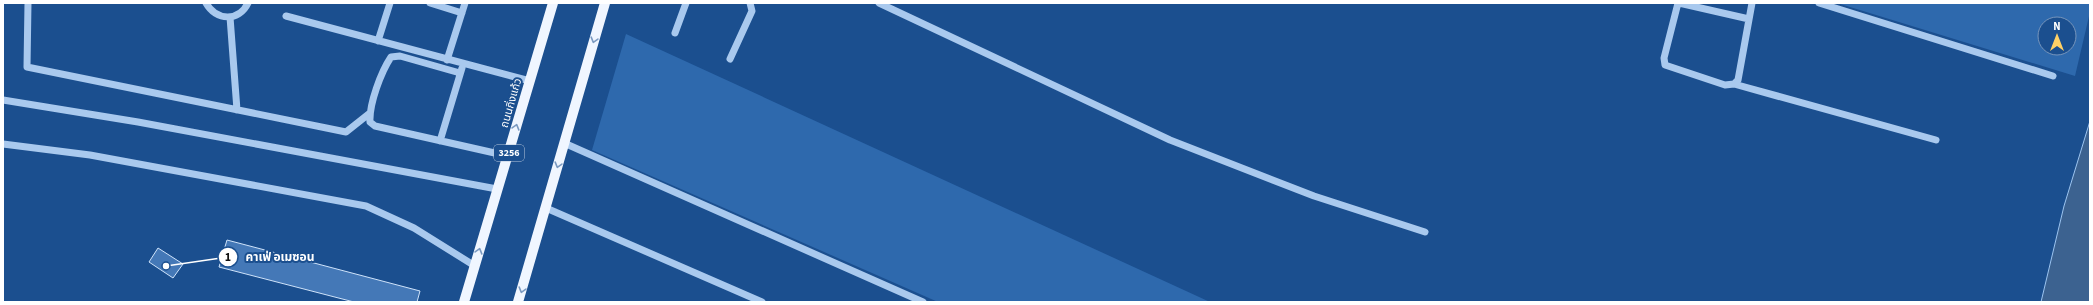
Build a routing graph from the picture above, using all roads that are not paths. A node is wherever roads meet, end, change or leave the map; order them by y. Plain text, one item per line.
1 (28, 3) edge
2 (206, 3) edge
3 (248, 3) edge
4 (390, 3) edge
5 (430, 3) edge
6 (466, 3) edge
7 (553, 3) edge
8 (604, 3) edge
9 (686, 3) edge
10 (750, 3) edge
11 (879, 3) edge
12 (1679, 3) edge
13 (1752, 3) edge
14 (1819, 3) edge
15 (462, 13) junction
16 (286, 16) dead end
17 (230, 18) junction
18 (1749, 19) junction
19 (675, 33) dead end
20 (378, 41) junction
21 (730, 59) dead end
22 (447, 60) junction
23 (464, 64) junction
24 (460, 73) junction
25 (2053, 76) dead end
26 (530, 81) junction
27 (1734, 84) junction
28 (3, 100) edge
29 (238, 110) junction
30 (370, 113) junction
31 (1936, 140) dead end
32 (440, 141) junction
33 (3, 144) edge
34 (564, 144) junction
35 (508, 156) junction
36 (497, 189) junction
37 (546, 208) junction
38 (1425, 232) dead end
39 (475, 266) junction
40 (464, 302) edge
41 (518, 302) edge
42 (762, 302) edge
43 (923, 302) edge

1 - 29 street
2 - 17 street
3 - 17 street
4 - 20 street
5 - 15 street
6 - 15 street
7 - 26 main road, ถนนกิ่งแก้ว / 3256
8 -> 34 main road
9 - 19 street
10 - 21 street
11 - 38 street
12 - 18 street
12 - 27 street
13 - 18 street
14 - 25 street
15 - 22 street
16 - 20 street
17 - 29 street
18 - 27 street
20 - 22 street
22 - 23 street
23 - 24 street
23 - 26 street
24 - 30 street
24 - 32 street
35 -> 26 main road, ถนนกิ่งแก้ว / 3256
27 - 31 street
28 - 36 street
29 - 30 street
30 - 32 street
32 - 35 street
33 - 39 street
34 -> 37 main road
34 - 43 street
35 - 36 main road, ถนนกิ่งแก้ว / 3256
39 -> 36 main road, ถนนกิ่งแก้ว / 3256
37 -> 41 main road
37 - 42 street
39 - 40 main road, ถนนกิ่งแก้ว / 3256

